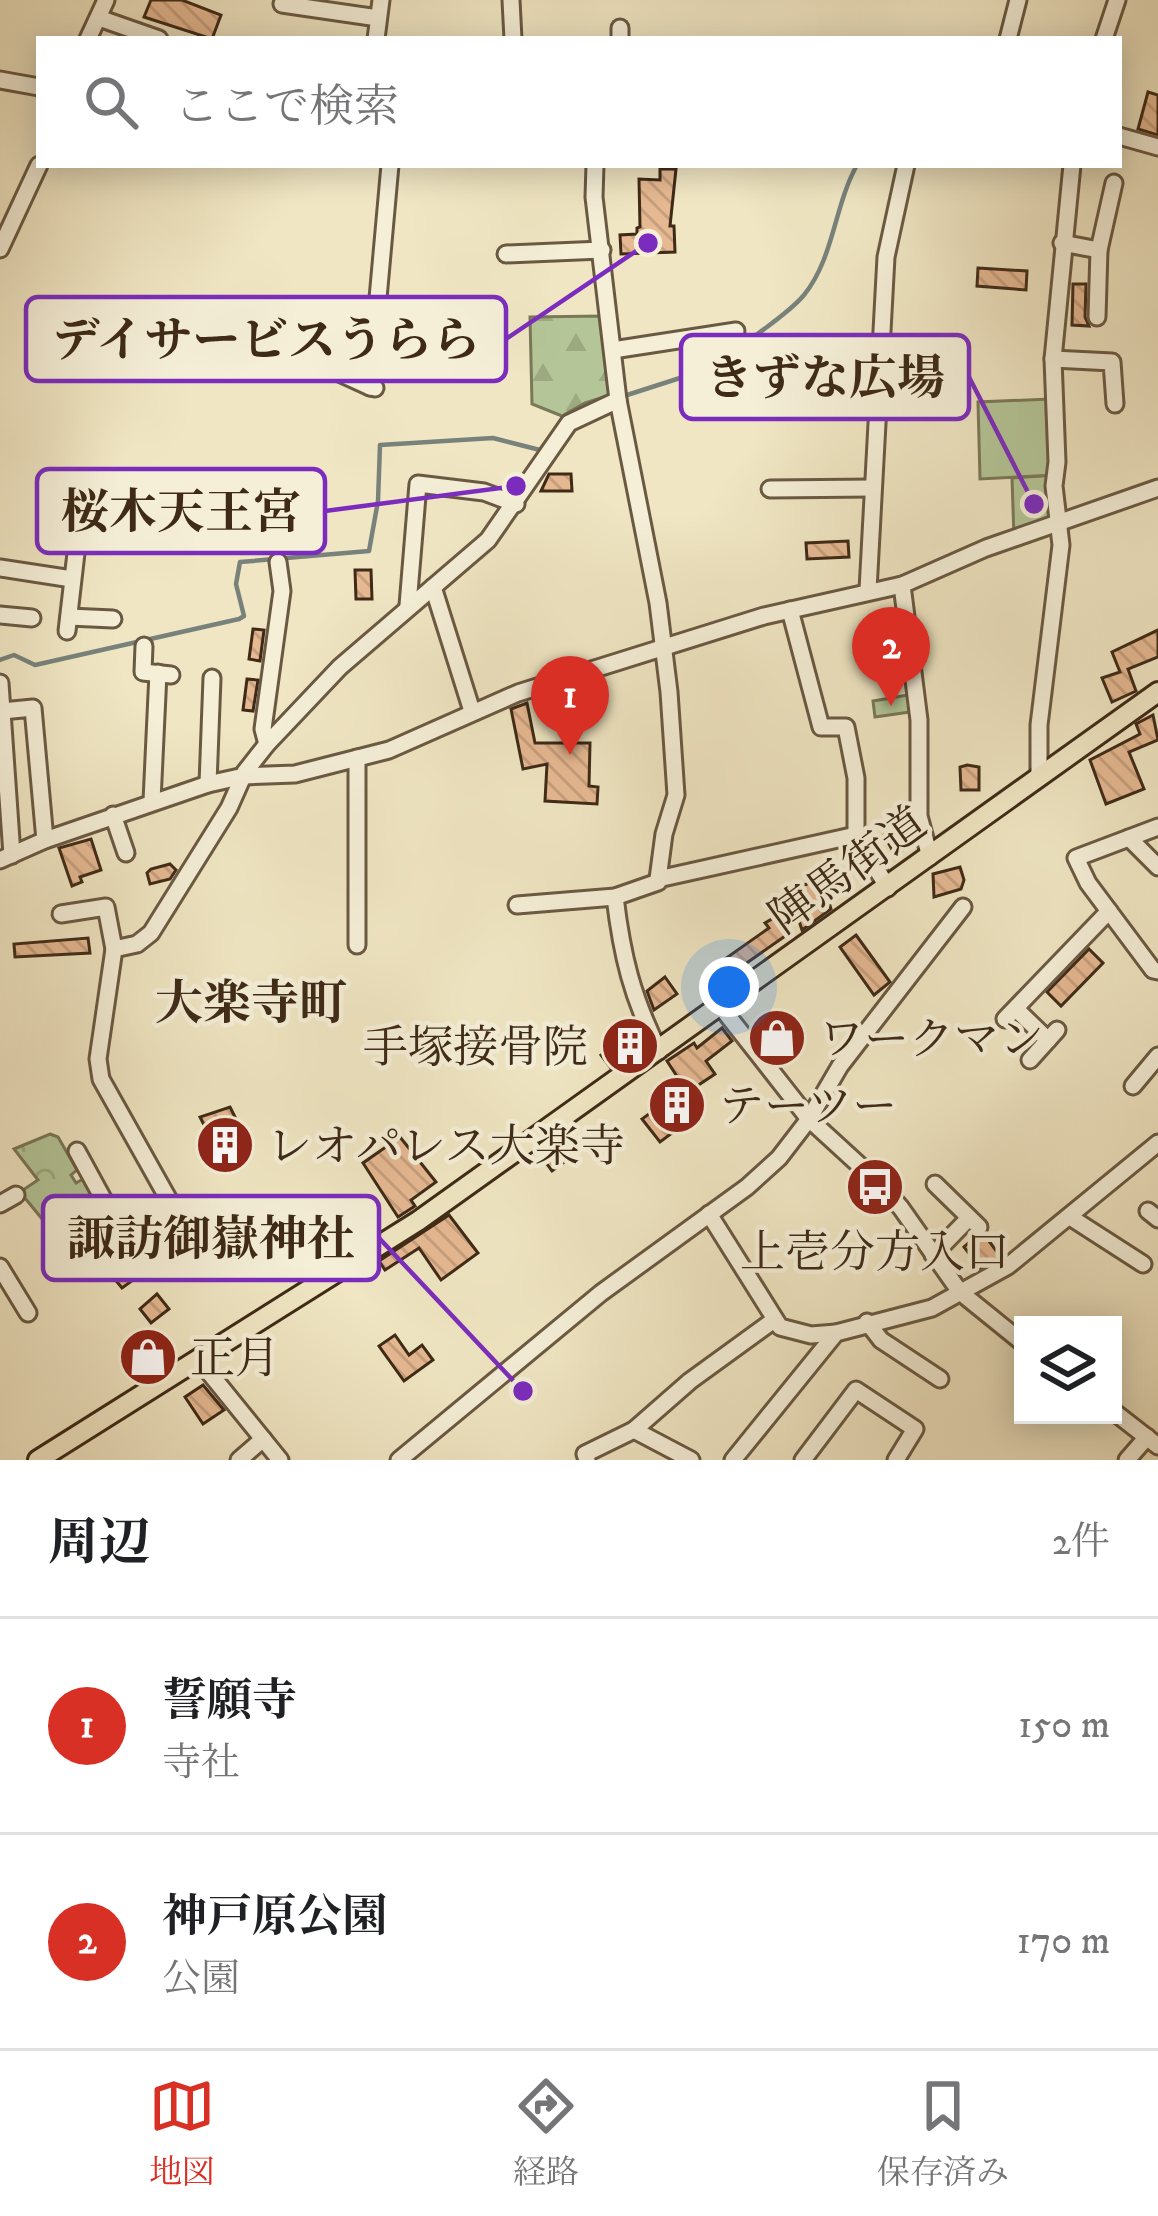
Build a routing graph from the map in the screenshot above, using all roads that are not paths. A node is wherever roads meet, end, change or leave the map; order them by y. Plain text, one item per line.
1 (106, 0) edge
2 (381, 0) edge
3 (511, 0) edge
4 (1018, 0) edge
5 (1117, 0) edge
6 (282, 4) dead end
7 (99, 18) junction
8 (378, 18) junction
9 (90, 36) edge
10 (150, 36) edge
11 (376, 36) edge
12 (513, 36) edge
13 (1009, 36) edge
14 (1106, 36) edge
15 (0, 80) edge
16 (36, 86) edge
17 (1122, 137) edge
18 (1158, 147) edge
19 (38, 168) edge
20 (390, 168) edge
21 (595, 168) edge
22 (905, 168) edge
23 (1072, 168) edge
24 (1114, 183) dead end
25 (1062, 243) junction
26 (0, 249) edge
27 (602, 250) junction
28 (1099, 250) junction
29 (506, 254) dead end
30 (1097, 317) dead end
31 (736, 331) dead end
32 (613, 350) junction
33 (291, 351) dead end
34 (1053, 358) junction
35 (618, 400) junction
36 (1115, 404) dead end
37 (873, 488) junction
38 (1158, 488) edge
39 (770, 489) dead end
40 (516, 504) junction
41 (1057, 523) junction
42 (76, 553) dead end
43 (278, 562) dead end
44 (0, 568) edge
45 (72, 579) junction
46 (902, 585) junction
47 (434, 587) junction
48 (868, 590) junction
49 (409, 605) junction
50 (790, 610) junction
51 (0, 616) edge
52 (32, 618) dead end
53 (113, 619) dead end
54 (664, 645) junction
55 (144, 646) dead end
56 (212, 678) dead end
57 (0, 683) edge
58 (1158, 692) edge
59 (472, 710) junction
60 (2, 711) edge
61 (267, 744) junction
62 (357, 758) junction
63 (244, 776) junction
64 (1040, 778) junction
65 (208, 784) junction
66 (152, 801) junction
67 (113, 815) junction
68 (1158, 827) edge
69 (856, 835) junction
70 (1129, 838) junction
71 (44, 840) junction
72 (126, 853) dead end
73 (930, 857) junction
74 (6, 858) edge
75 (1158, 867) edge
76 (658, 879) junction
77 (888, 888) junction
78 (615, 897) junction
79 (517, 905) dead end
80 (963, 907) dead end
81 (1109, 911) junction
82 (61, 914) dead end
83 (357, 946) dead end
84 (114, 949) junction
85 (1158, 970) edge
86 (722, 1007) junction
87 (659, 1051) junction
88 (1158, 1056) edge
89 (1030, 1060) dead end
90 (1152, 1076) edge
91 (1133, 1086) dead end
92 (809, 1119) junction
93 (1158, 1142) edge
94 (77, 1151) dead end
95 (1140, 1154) junction
96 (1158, 1167) edge
97 (934, 1184) dead end
98 (16, 1195) dead end
99 (0, 1204) edge
100 (709, 1214) junction
101 (1070, 1216) junction
102 (179, 1219) dead end
103 (130, 1248) dead end
104 (933, 1255) junction
105 (1143, 1264) dead end
106 (0, 1267) edge
107 (960, 1292) junction
108 (28, 1313) dead end
109 (774, 1320) junction
110 (868, 1322) junction
111 (836, 1333) junction
112 (1014, 1336) edge
113 (199, 1360) junction
114 (940, 1379) dead end
115 (1122, 1418) edge
116 (634, 1430) junction
117 (263, 1439) junction
118 (1153, 1442) edge
119 (418, 1454) edge
120 (581, 1458) edge
121 (38, 1460) edge
122 (239, 1460) edge
123 (280, 1460) edge
124 (399, 1460) edge
125 (691, 1460) edge
126 (733, 1460) edge
127 (803, 1460) edge
128 (896, 1460) edge
129 (1127, 1460) edge

1 - 7 street
2 - 8 street
3 - 12 street
4 - 13 street
5 - 14 street
6 - 8 street
7 - 9 street
7 - 10 street
8 - 11 street
15 - 16 street
17 - 18 street
19 - 26 street
20 - 33 street
21 - 27 street
22 - 37 street
23 - 25 street
24 - 28 street
25 - 28 street
25 - 34 street
27 - 29 street
27 - 32 street
28 - 30 street
31 - 32 street
32 - 35 street
34 - 36 street
34 - 41 street
35 - 40 street
35 - 54 street
37 - 39 street
37 - 48 street
38 - 41 street
40 - 47 street
40 - 49 street
41 - 46 street
41 - 64 street
42 - 45 street
43 - 61 street
44 - 45 street
45 - 53 street
46 - 48 street
46 - 73 street
47 - 49 street
47 - 59 street
48 - 50 street
49 - 61 street
50 - 54 street
50 - 69 street
51 - 52 street
54 - 59 street
54 - 76 street
55 - 66 street
56 - 65 street
57 - 60 street
58 - 64 main road, 陣馬街道
59 - 62 street
60 - 71 street
60 - 74 street
61 - 63 street
62 - 63 street
62 - 83 street
63 - 65 street
63 - 84 street
64 - 73 main road, 陣馬街道
65 - 66 street
66 - 67 street
67 - 71 street
67 - 72 street
68 - 70 street
69 - 76 street
69 - 77 street
70 - 75 street
70 - 81 street
71 - 74 street
73 - 77 main road, 陣馬街道
76 - 78 street
77 - 86 main road, 陣馬街道
78 - 79 street
78 - 87 street
80 - 92 street
81 - 85 street
81 - 89 street
82 - 84 street
84 - 102 street
86 - 87 main road, 陣馬街道
86 - 92 street
87 - 113 main road, 陣馬街道
88 - 90 street
90 - 91 street
92 - 100 street
92 - 104 street
93 - 95 street
94 - 103 street
95 - 96 street
95 - 101 street
97 - 104 street
98 - 99 street
100 - 109 street
100 - 119 street
101 - 105 street
101 - 107 street
104 - 107 street
106 - 108 street
107 - 110 street
107 - 112 street
109 - 111 street
109 - 116 street
110 - 111 street
110 - 114 street
111 - 126 street
113 - 117 street
113 - 121 main road, 陣馬街道
115 - 118 street
116 - 120 street
116 - 125 street
117 - 122 street
117 - 123 street
118 - 129 street
119 - 124 street
127 - 128 street

